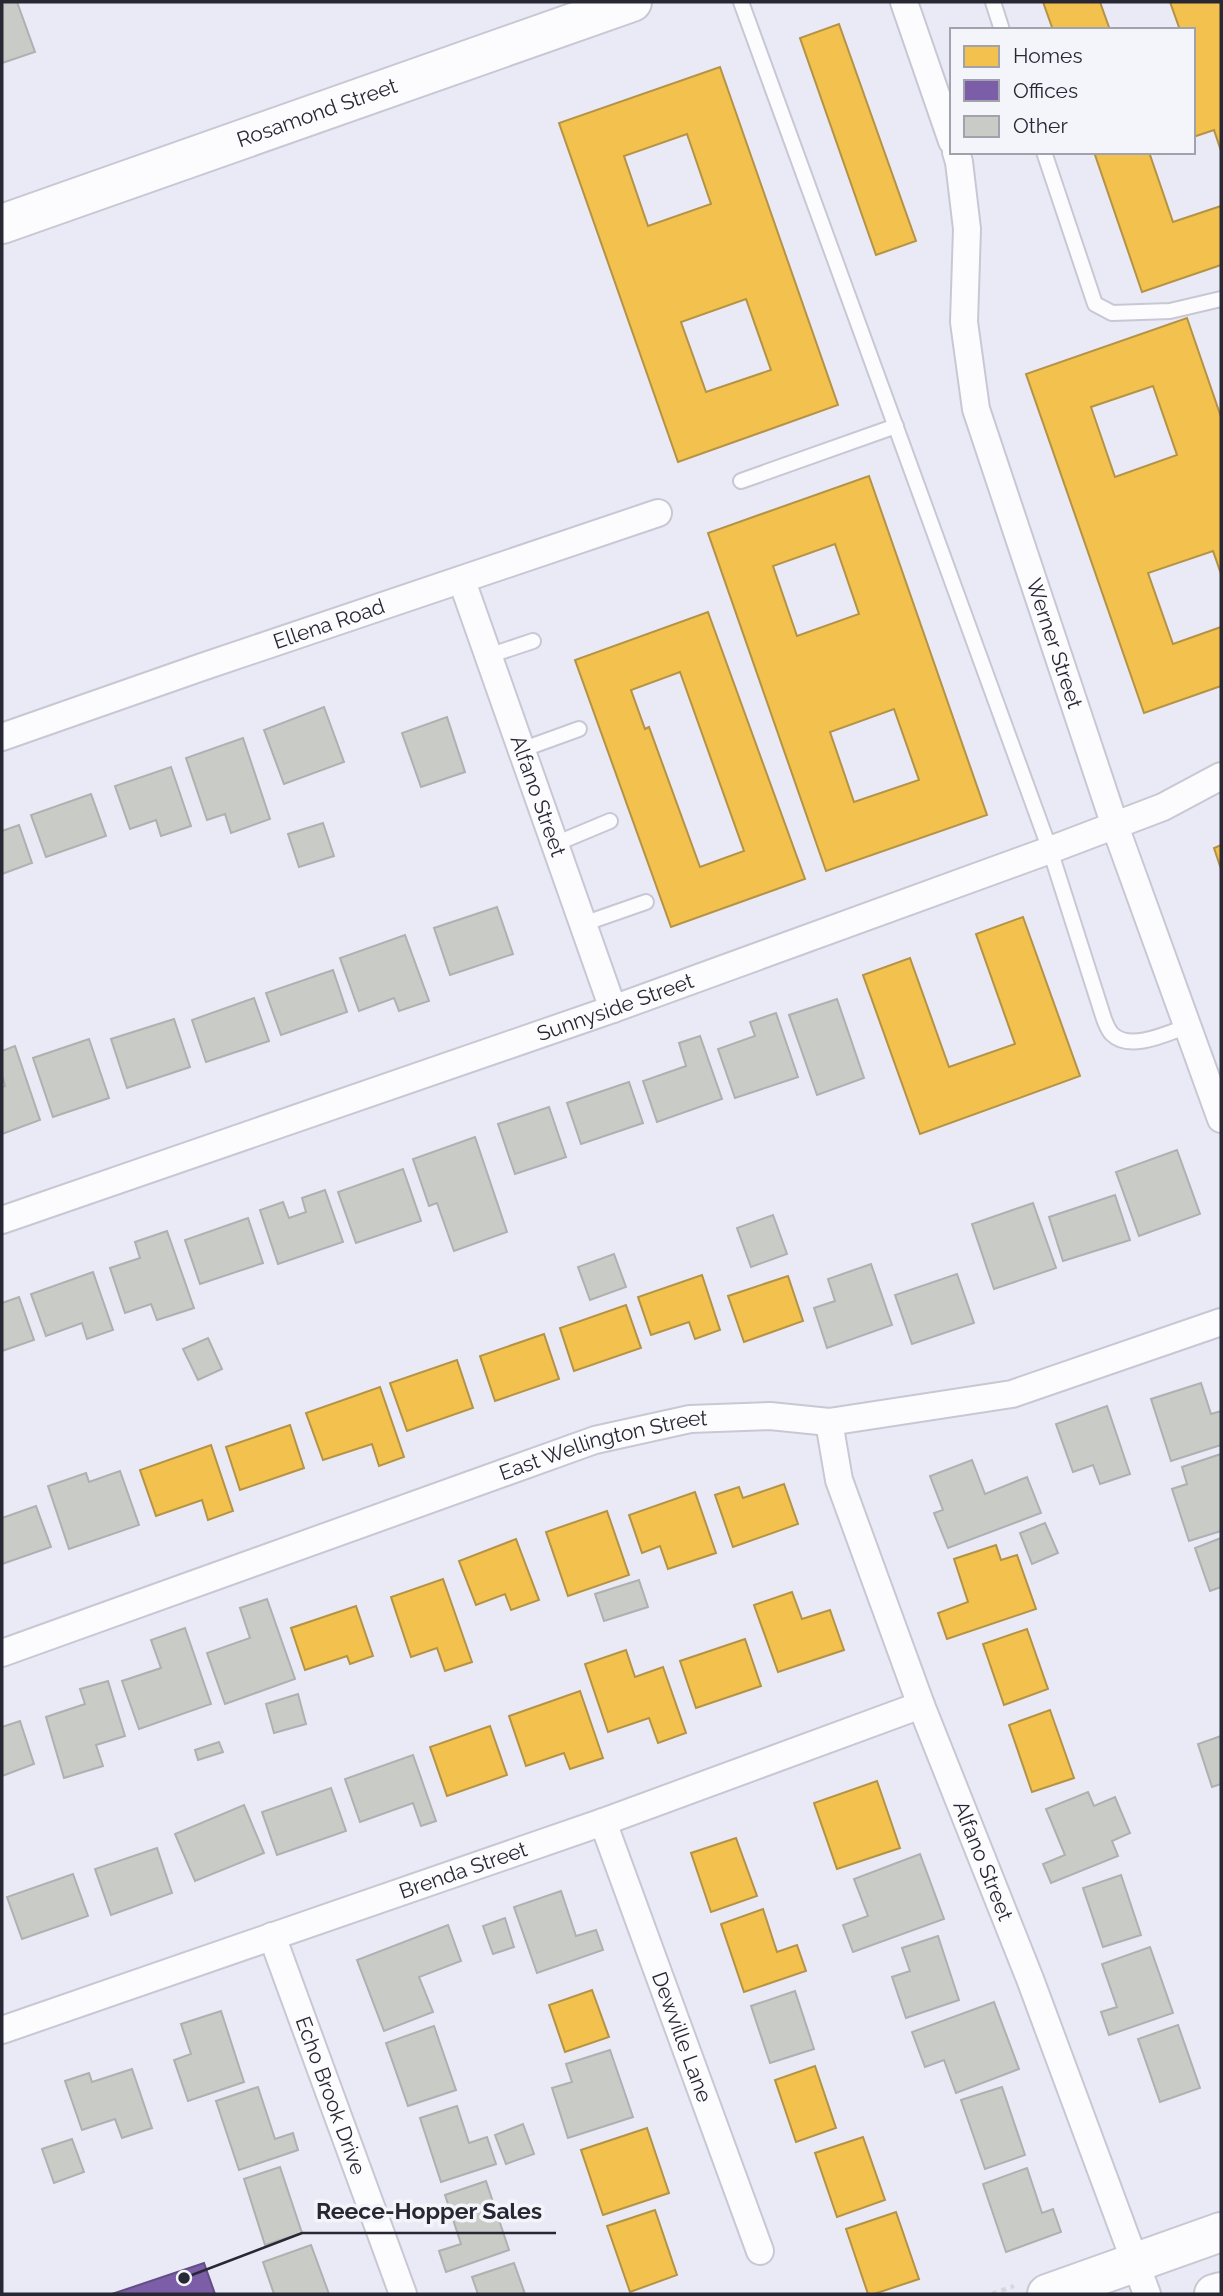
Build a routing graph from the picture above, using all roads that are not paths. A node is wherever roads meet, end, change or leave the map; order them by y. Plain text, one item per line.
1 (632, 2) edge
2 (741, 2) edge
3 (904, 2) edge
4 (993, 2) edge
5 (1001, 28) edge
6 (950, 135) edge
7 (957, 154) edge
8 (1045, 154) edge
9 (2, 224) edge
10 (1221, 299) edge
11 (896, 426) junction
12 (741, 481) dead end
13 (658, 513) dead end
14 (461, 581) junction
15 (533, 641) dead end
16 (488, 656) junction
17 (579, 729) dead end
18 (2, 737) edge
19 (522, 750) junction
20 (1221, 776) edge
21 (610, 821) dead end
22 (1115, 826) junction
23 (555, 844) junction
24 (1050, 850) junction
25 (646, 902) dead end
26 (583, 924) junction
27 (613, 1009) junction
28 (1188, 1026) junction
29 (1221, 1119) edge
30 (2, 1220) edge
31 (1221, 1322) edge
32 (829, 1422) junction
33 (2, 1653) edge
34 (922, 1705) junction
35 (603, 1822) junction
36 (272, 1936) junction
37 (2, 2030) edge
38 (1221, 2232) edge
39 (760, 2251) dead end
40 (1141, 2278) edge
41 (1221, 2292) edge
42 (403, 2294) edge
43 (1047, 2294) edge
44 (1214, 2294) edge

1 - 9 street, Rosamond Street
2 - 11 lane
3 - 6 street
4 - 5 lane
7 - 22 street, Werner Street
8 - 10 lane
11 - 12 lane
11 - 24 lane
13 - 14 street, Ellena Road
14 - 16 street, Alfano Street
14 - 18 street, Ellena Road
15 - 16 lane
16 - 19 street, Alfano Street
17 - 19 lane
19 - 23 street, Alfano Street
20 - 22 street, Sunnyside Street
21 - 23 lane
22 - 24 street, Sunnyside Street
22 - 28 street, Werner Street
23 - 26 street, Alfano Street
24 - 27 street, Sunnyside Street
24 - 28 lane
25 - 26 lane
26 - 27 street, Alfano Street
27 - 30 street, Sunnyside Street
28 - 29 street, Werner Street
31 - 32 street, East Wellington Street
32 - 33 street, East Wellington Street
32 - 34 street, Alfano Street
34 - 35 street, Brenda Street
34 - 40 street, Alfano Street
35 - 36 street, Brenda Street
35 - 39 street, Dewville Lane
36 - 37 street, Brenda Street
36 - 42 street, Echo Brook Drive
38 - 40 street
40 - 43 street
41 - 44 street

